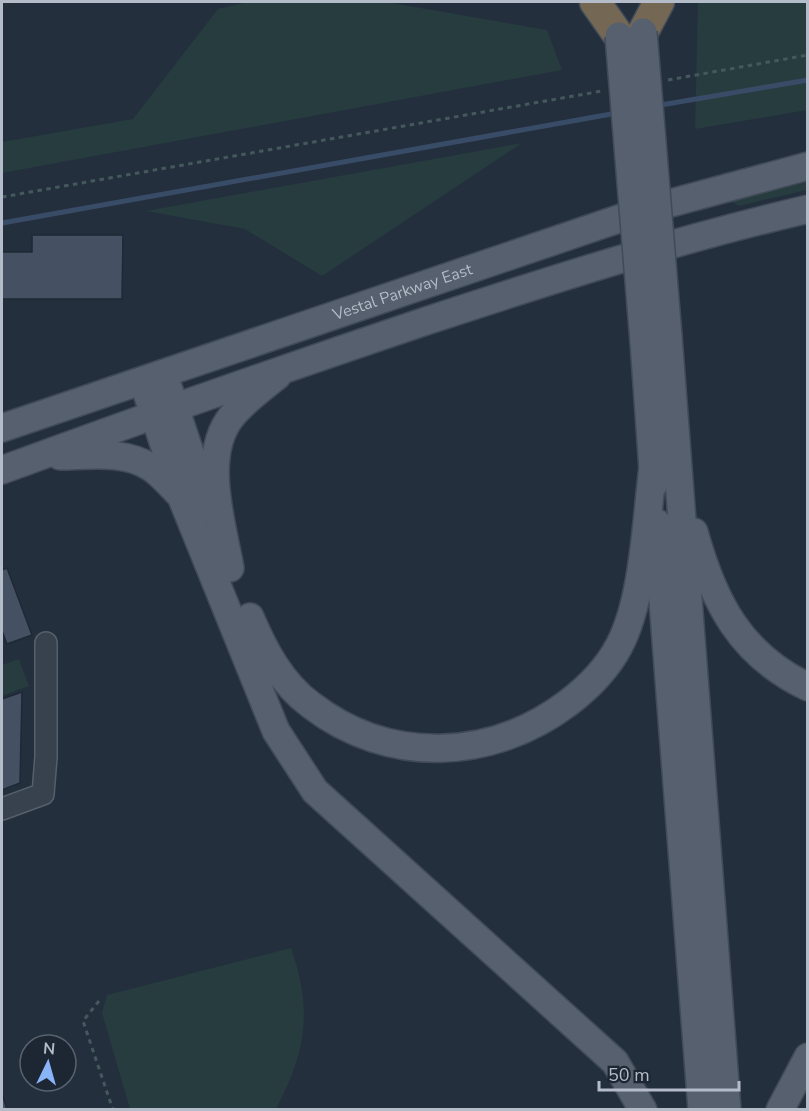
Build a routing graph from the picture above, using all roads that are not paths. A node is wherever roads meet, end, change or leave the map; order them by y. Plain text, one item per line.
1 (595, 2) edge
2 (615, 2) edge
3 (640, 2) edge
4 (659, 2) edge
5 (631, 34) junction
6 (807, 166) edge
7 (807, 209) edge
8 (286, 368) junction
9 (154, 378) junction
10 (164, 410) junction
11 (2, 428) edge
12 (35, 457) junction
13 (2, 470) edge
14 (665, 470) junction
15 (181, 496) junction
16 (230, 568) junction
17 (46, 643) dead end
18 (807, 687) edge
19 (2, 809) edge
20 (807, 1057) edge
21 (643, 1110) edge
22 (702, 1110) edge
23 (726, 1110) edge
24 (780, 1110) edge

1 - 5 highway
2 - 5 main road
3 - 5 main road
4 - 5 highway
5 - 14 main road, bridge
6 - 9 main road, Vestal Parkway East
7 - 8 main road, Vestal Parkway East
8 - 10 main road, Vestal Parkway East
8 - 16 main road
9 - 10 main road
9 - 11 main road, Vestal Parkway East
10 - 12 main road, Vestal Parkway East
10 - 15 main road
10 - 16 main road
12 - 13 main road, Vestal Parkway East
12 - 15 main road
14 - 16 main road
14 - 18 main road
14 - 22 main road
14 - 23 main road
15 - 21 main road
17 - 19 lane
20 - 24 main road

